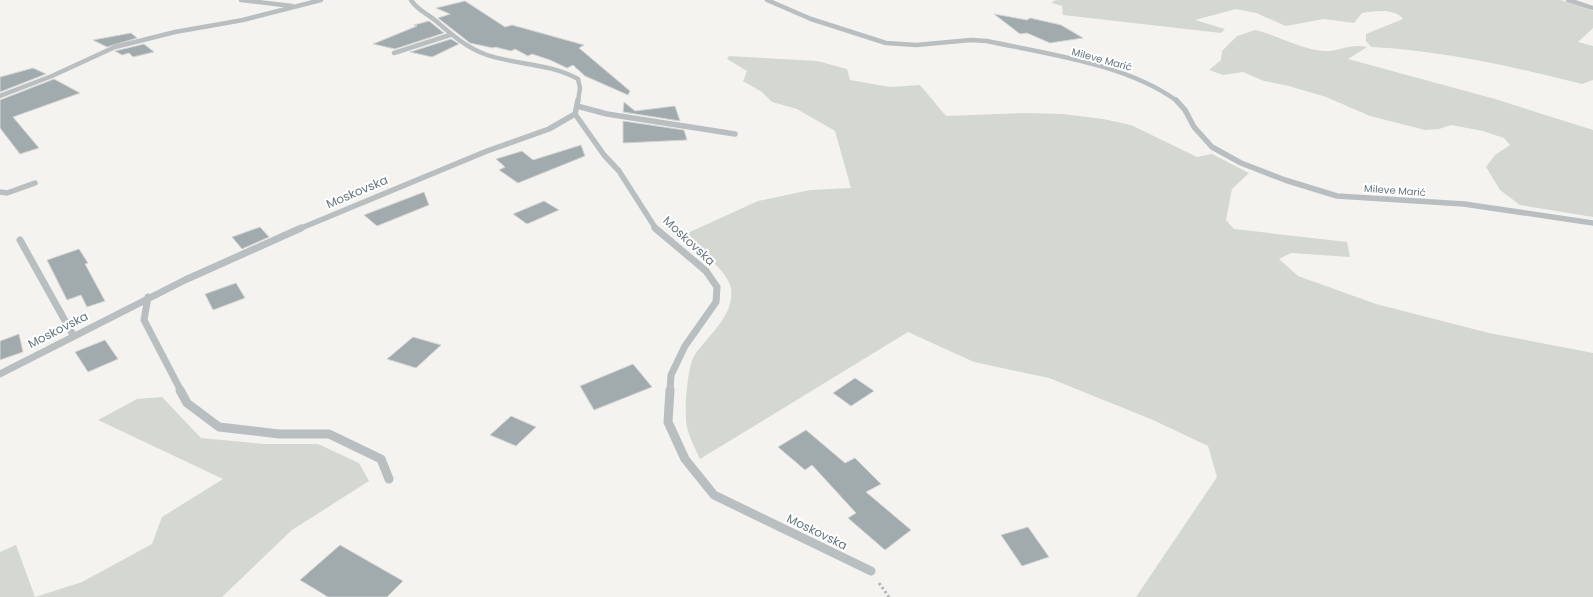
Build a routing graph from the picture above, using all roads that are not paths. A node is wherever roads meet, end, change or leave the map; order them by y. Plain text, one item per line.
1 (241, 0) edge
2 (321, 0) edge
3 (411, 0) edge
4 (767, 0) edge
5 (1568, 0) edge
6 (294, 6) junction
7 (1593, 8) edge
8 (450, 35) junction
9 (394, 53) dead end
10 (0, 96) edge
11 (577, 106) junction
12 (575, 114) junction
13 (734, 134) dead end
14 (35, 183) dead end
15 (0, 192) edge
16 (1593, 223) edge
17 (20, 240) dead end
18 (148, 297) junction
19 (73, 335) junction
20 (0, 374) edge
21 (390, 480) dead end
22 (871, 571) dead end

1 - 6 street
2 - 6 street
3 - 8 street
4 - 16 street, Mileve Marić
5 - 7 street
6 - 10 street
8 - 9 street
8 - 11 street
11 - 12 street
11 - 13 street
12 - 18 street, Moskovska
12 - 22 street, Moskovska
14 - 15 street
17 - 19 street
18 - 19 street, Moskovska
18 - 21 street
19 - 20 street, Moskovska

